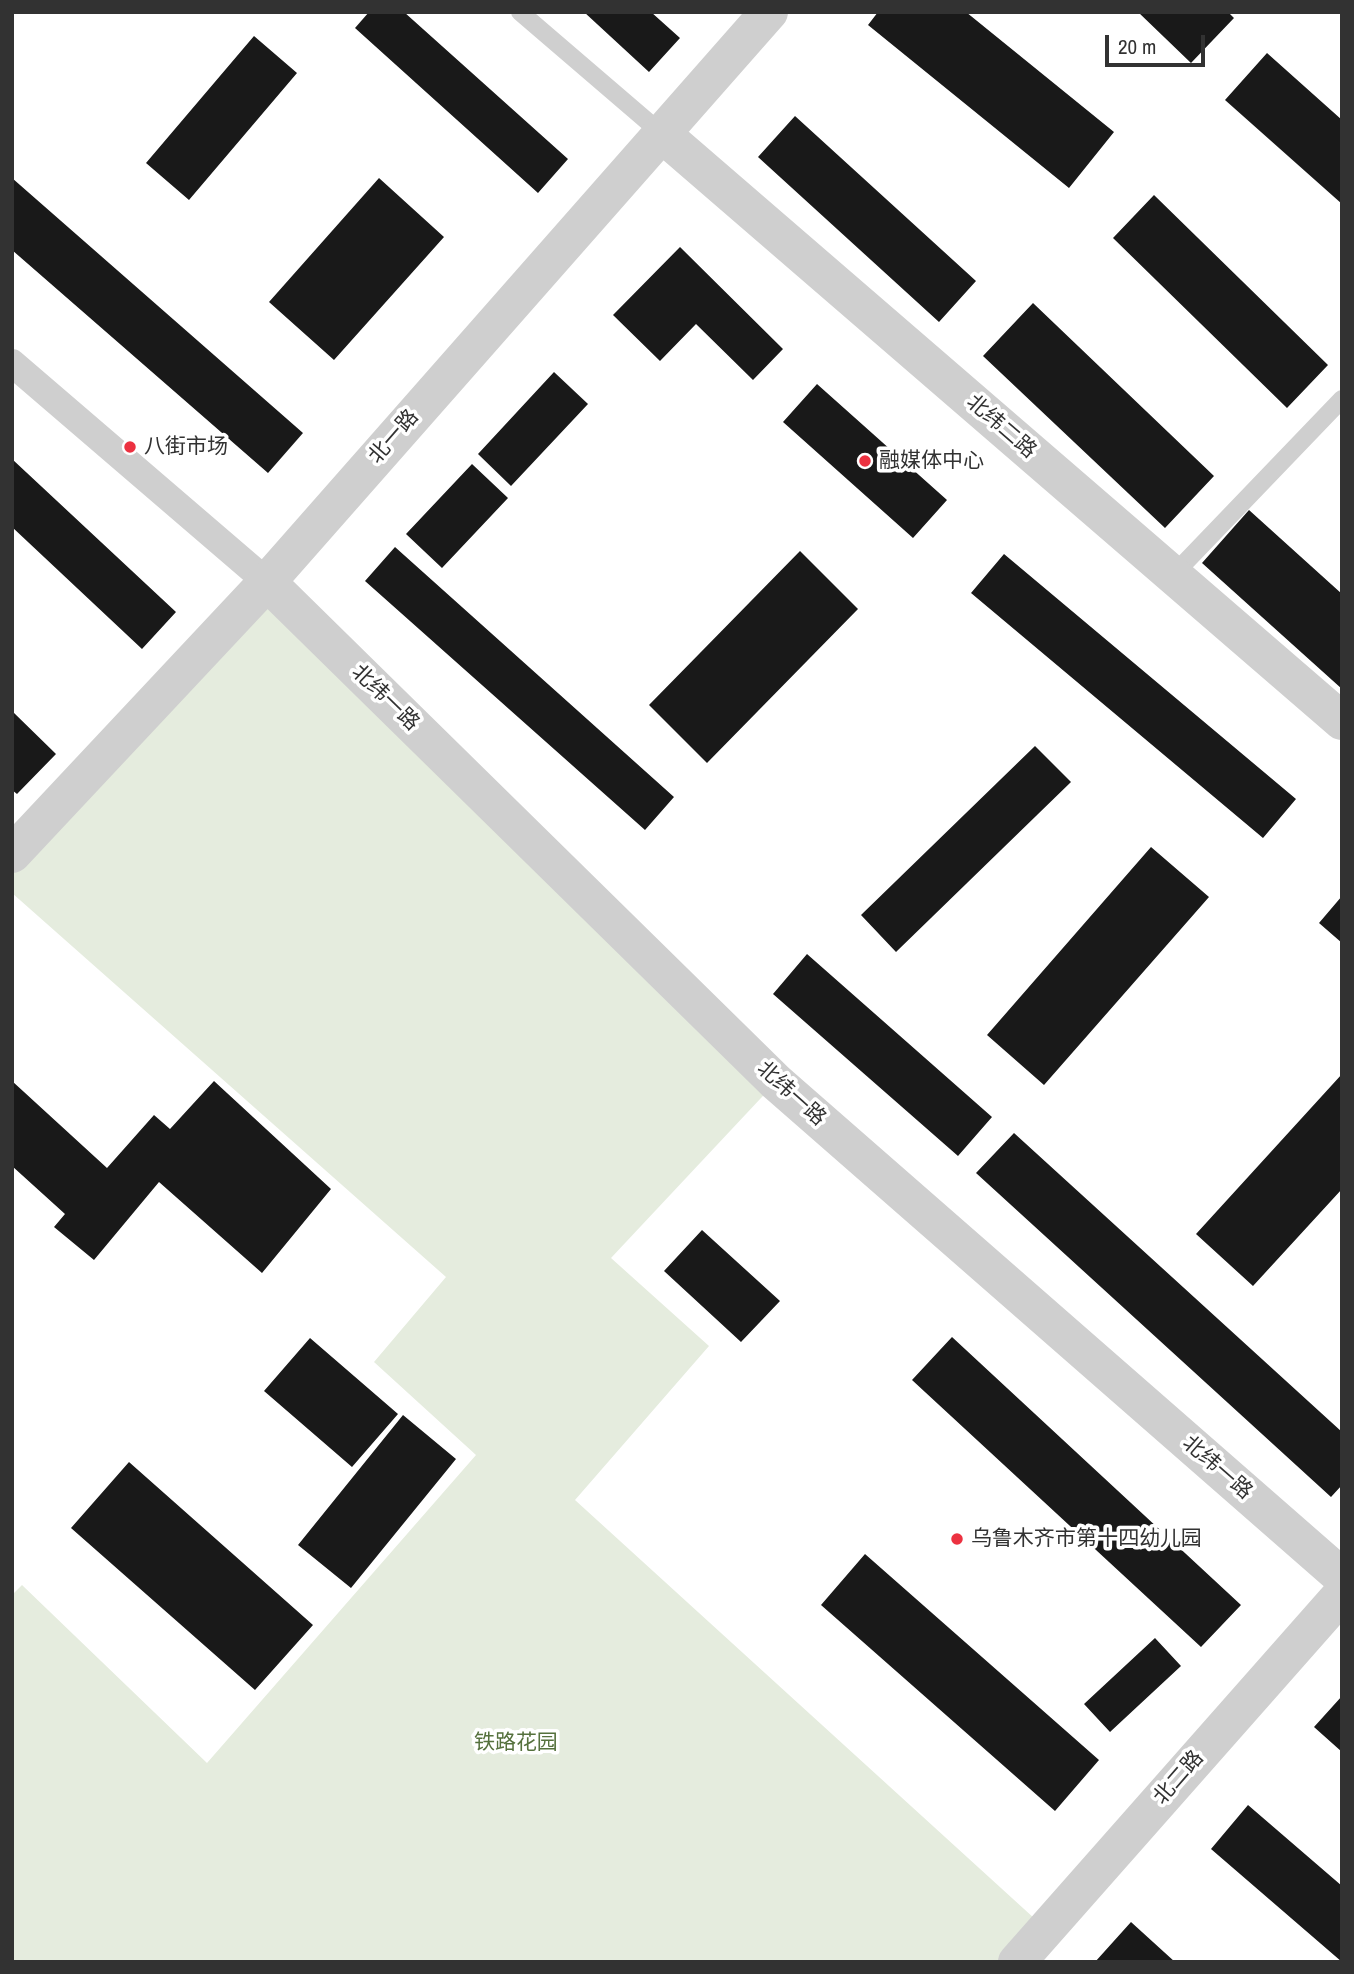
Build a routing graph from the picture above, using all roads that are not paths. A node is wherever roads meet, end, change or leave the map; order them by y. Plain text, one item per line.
1 (520, 12) edge
2 (769, 12) edge
3 (661, 133) junction
4 (12, 363) edge
5 (1342, 399) edge
6 (1172, 575) junction
7 (267, 582) junction
8 (1342, 721) edge
9 (12, 854) edge
10 (1342, 1577) edge
11 (1342, 1594) edge
12 (1017, 1962) edge

1 - 3 lane
2 - 3 street, 北一路
3 - 6 street, 北纬二路
3 - 7 street, 北一路
4 - 7 street
5 - 6 lane
6 - 8 street, 北纬二路
7 - 9 street, 北一路
7 - 10 street, 北纬一路
11 - 12 street, 北二路

